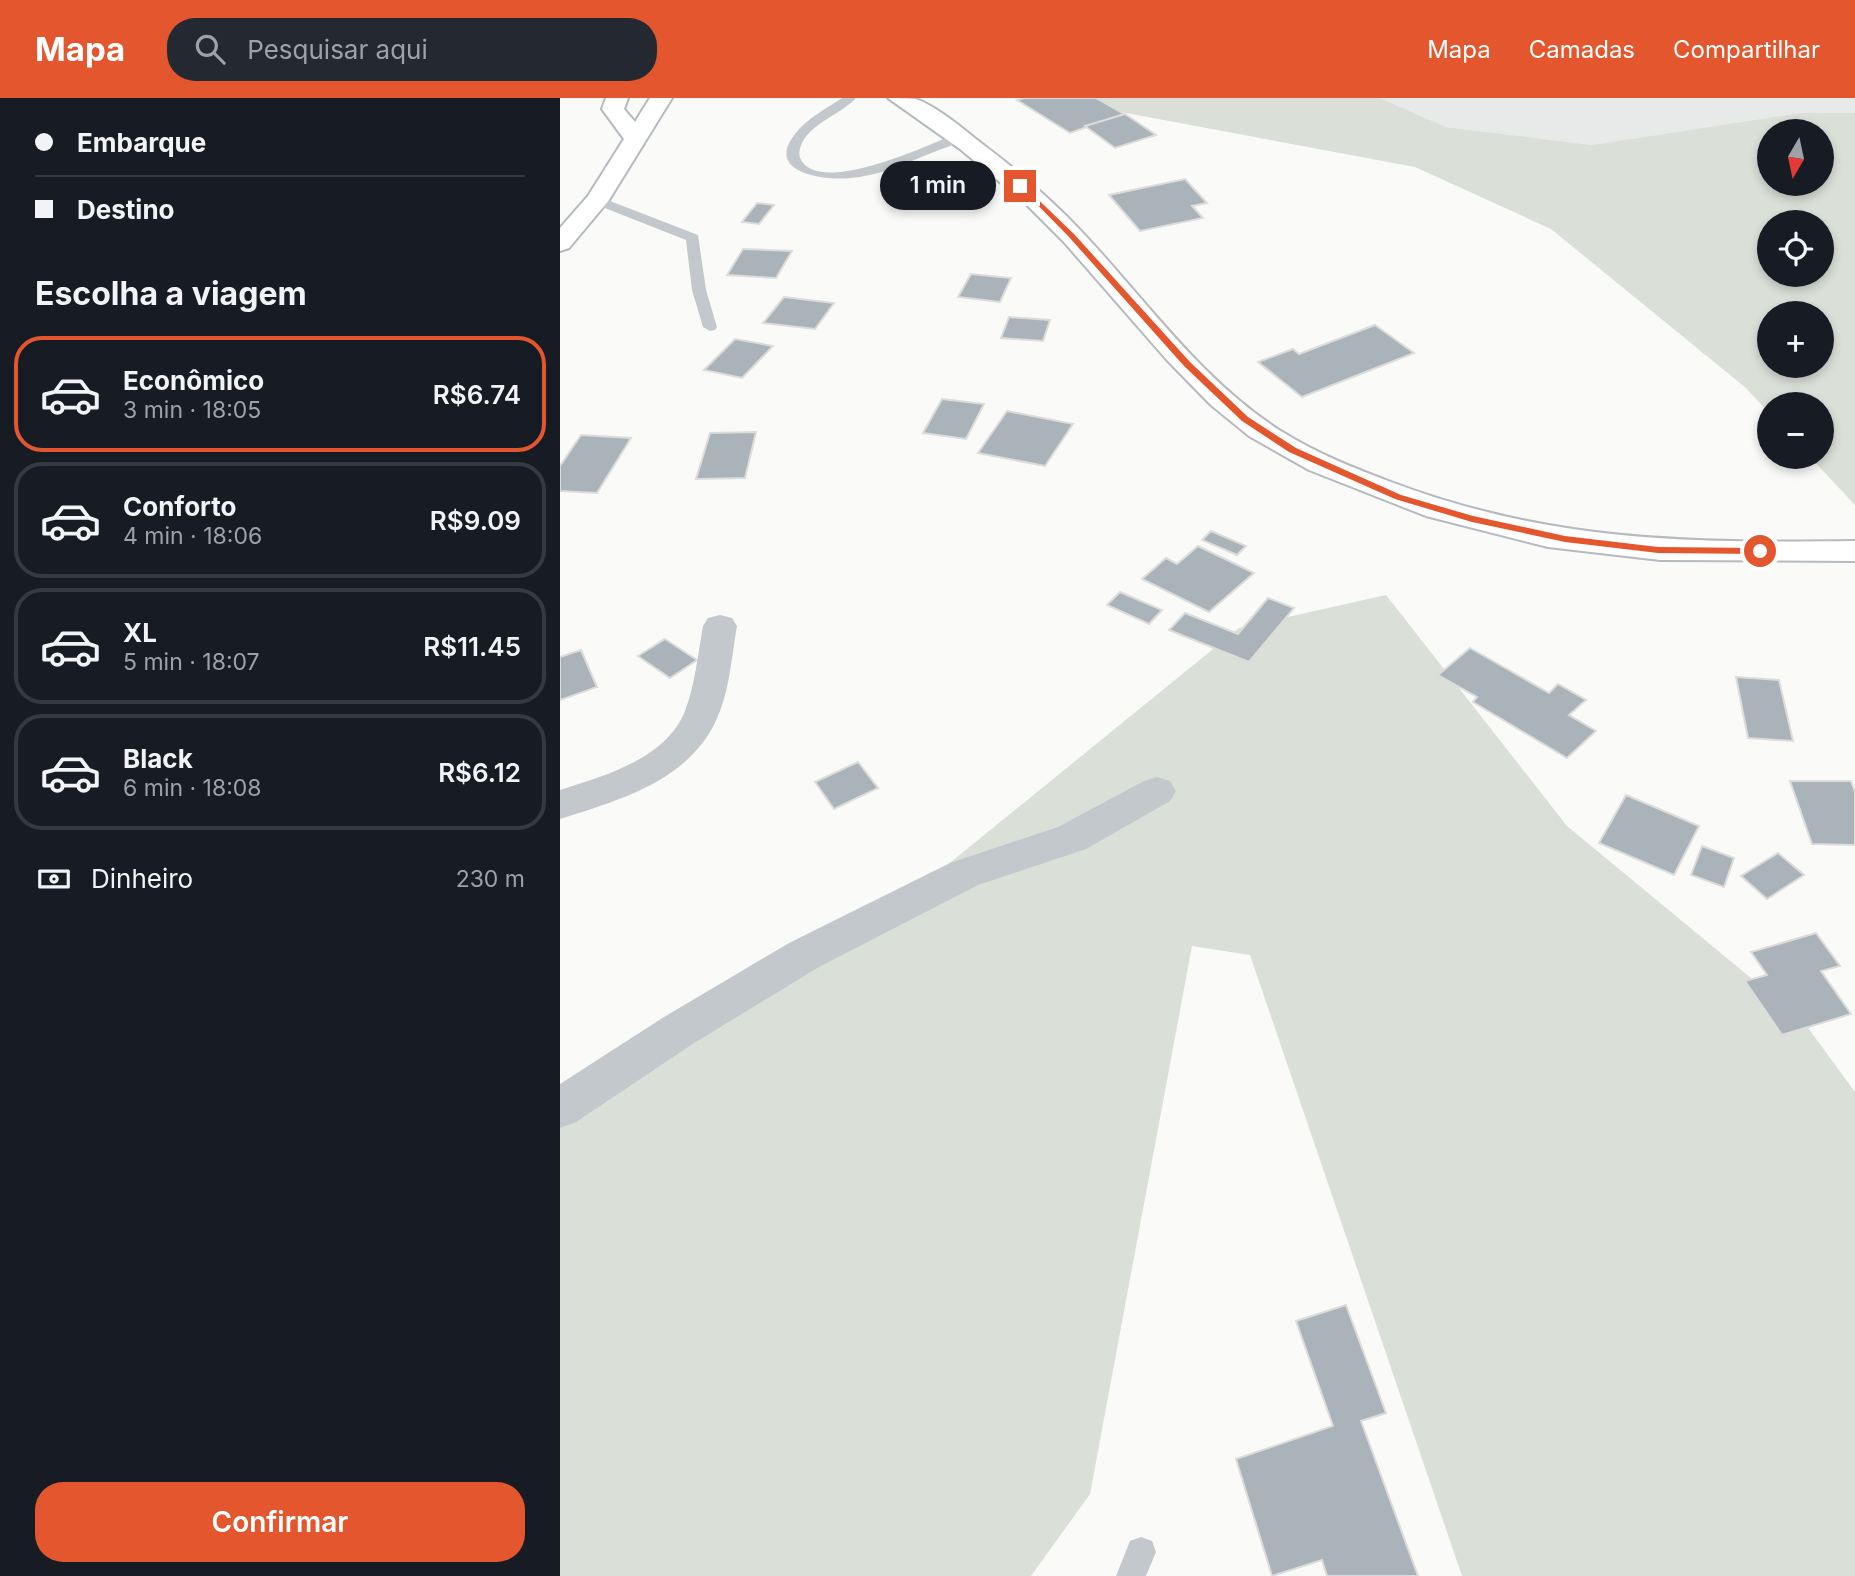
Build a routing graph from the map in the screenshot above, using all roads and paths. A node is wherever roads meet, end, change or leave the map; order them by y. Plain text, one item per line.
1 (617, 98) edge
2 (850, 98) edge
3 (899, 98) edge
4 (662, 101) edge
5 (957, 138) junction
6 (636, 139) junction
7 (597, 200) junction
8 (560, 243) edge
9 (710, 327) dead end
10 (1855, 551) edge
11 (720, 625) dead end
12 (1157, 791) dead end
13 (560, 805) edge
14 (560, 1108) edge

1 - 6 main road
2 - 5 lane
3 - 5 main road
4 - 6 main road
5 - 10 main road
6 - 7 main road
7 - 8 main road
7 - 9 lane
11 - 13 street
12 - 14 street

